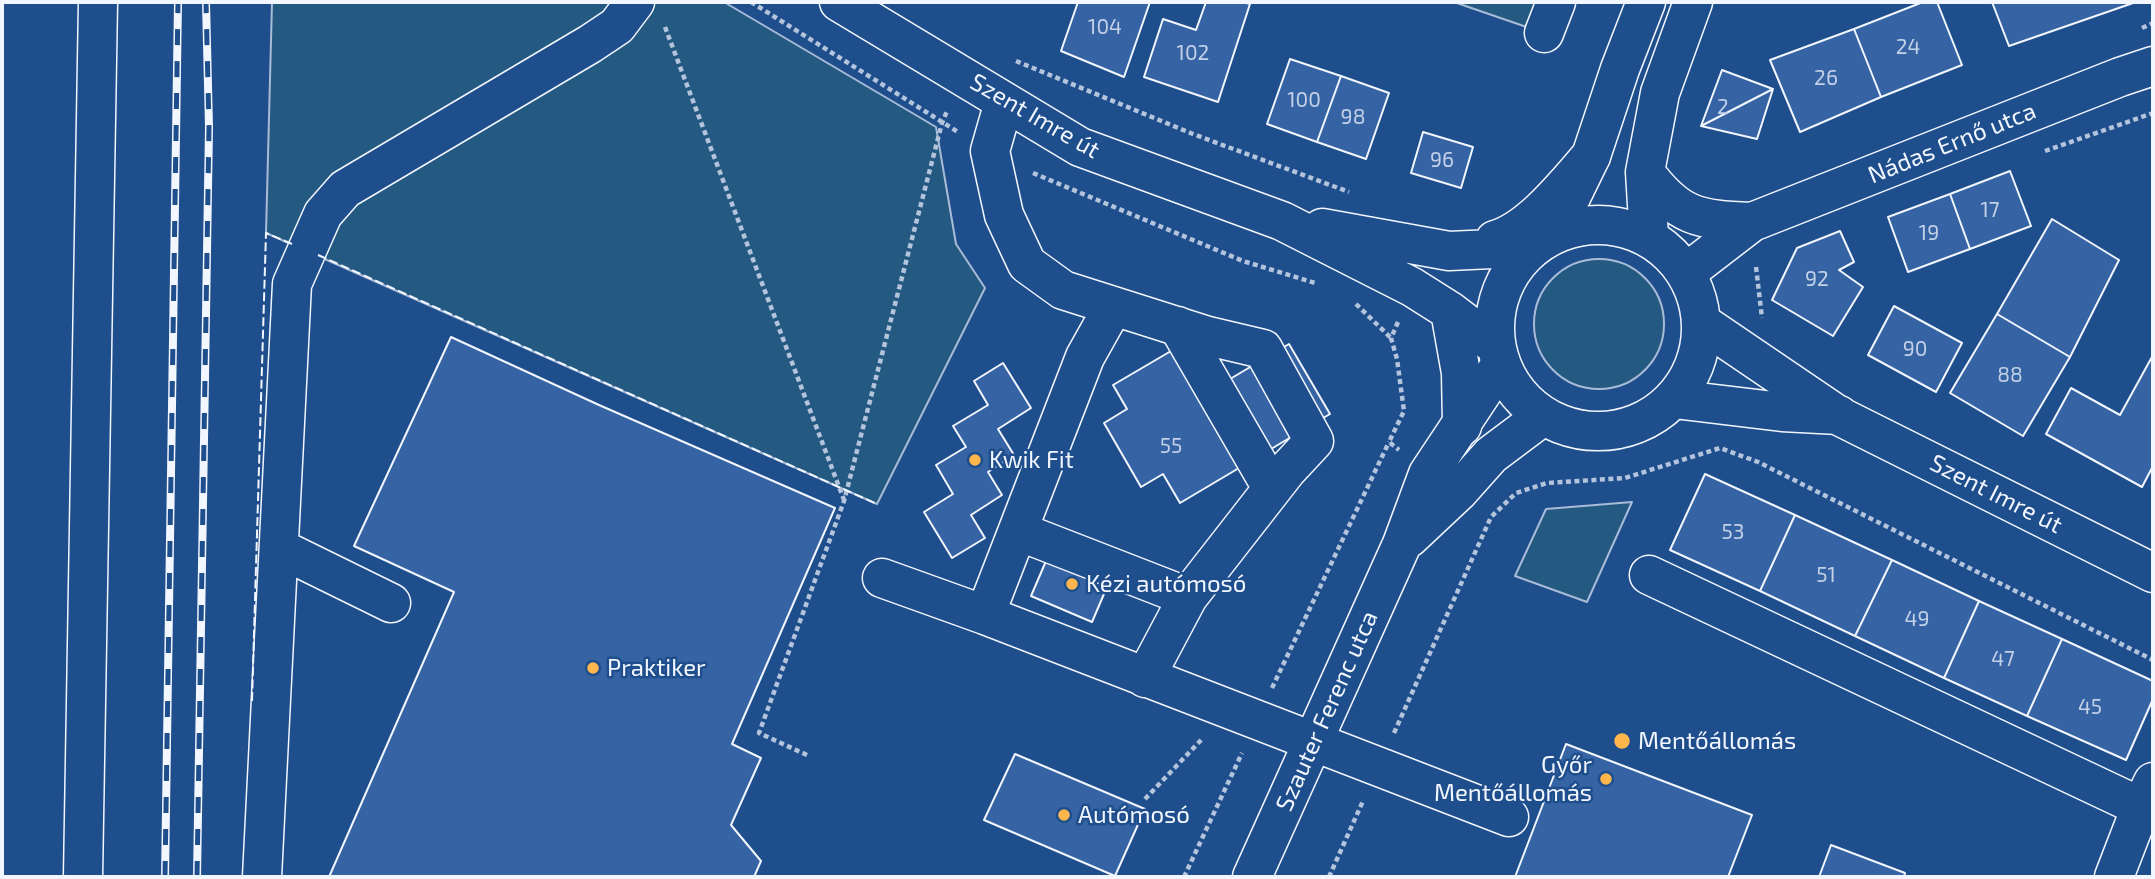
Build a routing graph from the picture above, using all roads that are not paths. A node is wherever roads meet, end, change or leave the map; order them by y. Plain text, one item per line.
1 (98, 2) edge
2 (839, 2) edge
3 (1646, 2) edge
4 (1693, 2) edge
5 (648, 8) edge
6 (2153, 66) edge
7 (1004, 102) junction
8 (1591, 156) junction
9 (1645, 172) junction
10 (1282, 221) junction
11 (1752, 222) junction
12 (1649, 237) junction
13 (1543, 241) junction
14 (1449, 251) junction
15 (1688, 272) junction
16 (1113, 307) junction
17 (1450, 311) junction
18 (1702, 323) junction
19 (1193, 331) junction
20 (1498, 355) junction
21 (1674, 399) junction
22 (1839, 415) junction
23 (1544, 416) junction
24 (1462, 426) junction
25 (1279, 479) junction
26 (1018, 531) junction
27 (1402, 544) junction
28 (279, 548) junction
29 (2153, 573) edge
30 (1649, 575) dead end
31 (882, 578) dead end
32 (1188, 597) junction
33 (391, 603) dead end
34 (985, 615) junction
35 (1145, 678) junction
36 (1312, 743) junction
37 (2149, 801) edge
38 (1509, 817) dead end
39 (83, 877) edge
40 (262, 877) edge
41 (1252, 877) edge
42 (2114, 877) edge

1 - 39 street
2 - 7 street, Szent Imre út
3 - 8 street
4 - 9 street
5 - 28 street
6 - 11 street, Nádas Ernő utca
7 - 10 street, Szent Imre út
7 - 16 street
8 - 13 street
8 - 14 street
9 - 11 street, Nádas Ernő utca
9 - 12 street
10 - 14 street, Szent Imre út
10 - 17 street, Szent Imre út
11 - 15 street, Nádas Ernő utca
12 - 13 street
12 - 15 street
13 - 14 street, Szent Imre út
13 - 20 street
15 - 18 street
16 - 19 street
16 - 26 street
17 - 20 street, Szent Imre út
17 - 24 street
18 - 21 street
18 - 22 street, Szent Imre út
19 - 25 street
19 - 25 street
20 - 23 street
20 - 24 street, Szauter Ferenc utca
21 - 22 street, Szent Imre út
21 - 23 street
22 - 29 street, Szent Imre út
23 - 27 street, Szauter Ferenc utca
24 - 27 street, Szauter Ferenc utca
25 - 32 street
26 - 32 street
26 - 34 street
27 - 36 street, Szauter Ferenc utca
28 - 33 street
28 - 40 street
30 - 37 street
31 - 34 street
32 - 35 street
34 - 35 street
35 - 36 street
36 - 38 street
36 - 41 street, Szauter Ferenc utca
37 - 42 street

